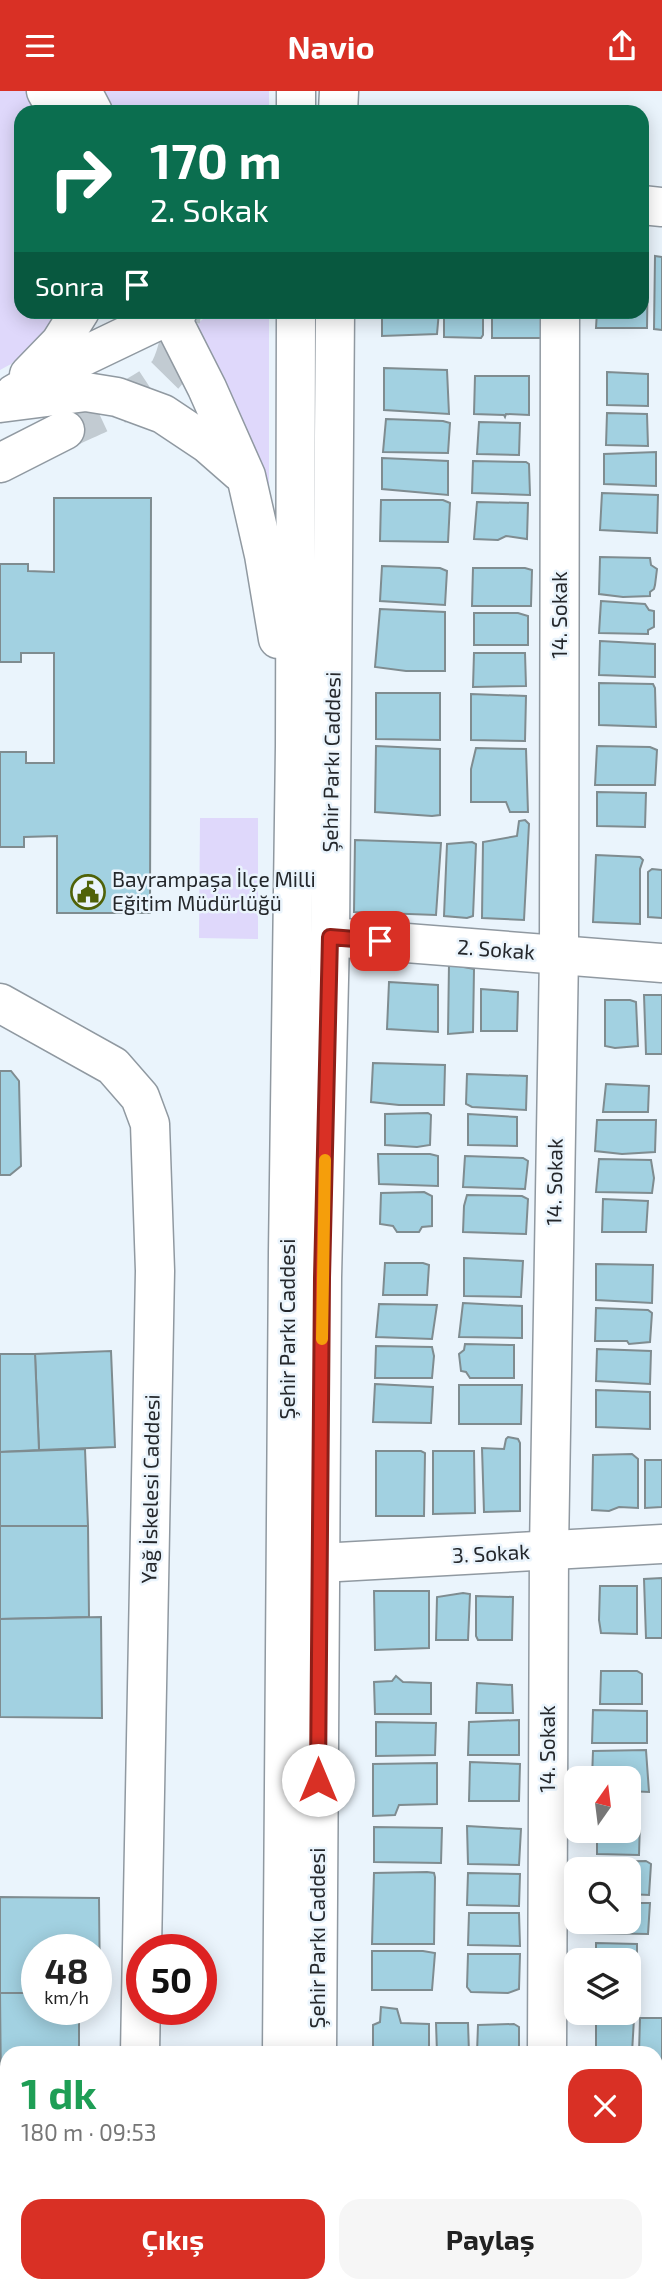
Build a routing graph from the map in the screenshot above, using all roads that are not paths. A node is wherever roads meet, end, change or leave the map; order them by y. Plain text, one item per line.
1 (75, 319) edge
2 (160, 319) edge
3 (175, 319) edge
4 (296, 319) edge
5 (335, 319) edge
6 (560, 319) edge
7 (0, 402) edge
8 (65, 431) tunnel mouth
9 (0, 463) edge
10 (246, 476) junction
11 (295, 746) junction
12 (330, 937) junction
13 (559, 954) junction
14 (662, 963) edge
15 (0, 1003) edge
16 (662, 1544) edge
17 (549, 1550) junction
18 (320, 1563) junction
19 (140, 2046) edge
20 (282, 2046) edge
21 (317, 2046) edge
22 (547, 2046) edge

1 - 7 main road
2 - 7 main road
3 - 10 main road
4 - 11 main road, Şehir Parkı Caddesi
5 - 12 main road, Şehir Parkı Caddesi
6 - 13 main road, 14. Sokak
7 - 10 main road
8 - 9 main road
10 - 11 main road
11 - 20 main road, Şehir Parkı Caddesi
12 - 13 main road, 2. Sokak
12 - 18 main road, Şehir Parkı Caddesi
13 - 14 main road, 2. Sokak
13 - 17 main road, 14. Sokak
15 - 19 main road, Yağ İskelesi Caddesi
16 - 17 main road, 3. Sokak
17 - 18 main road, 3. Sokak
17 - 22 main road, 14. Sokak
18 - 21 main road, Şehir Parkı Caddesi

